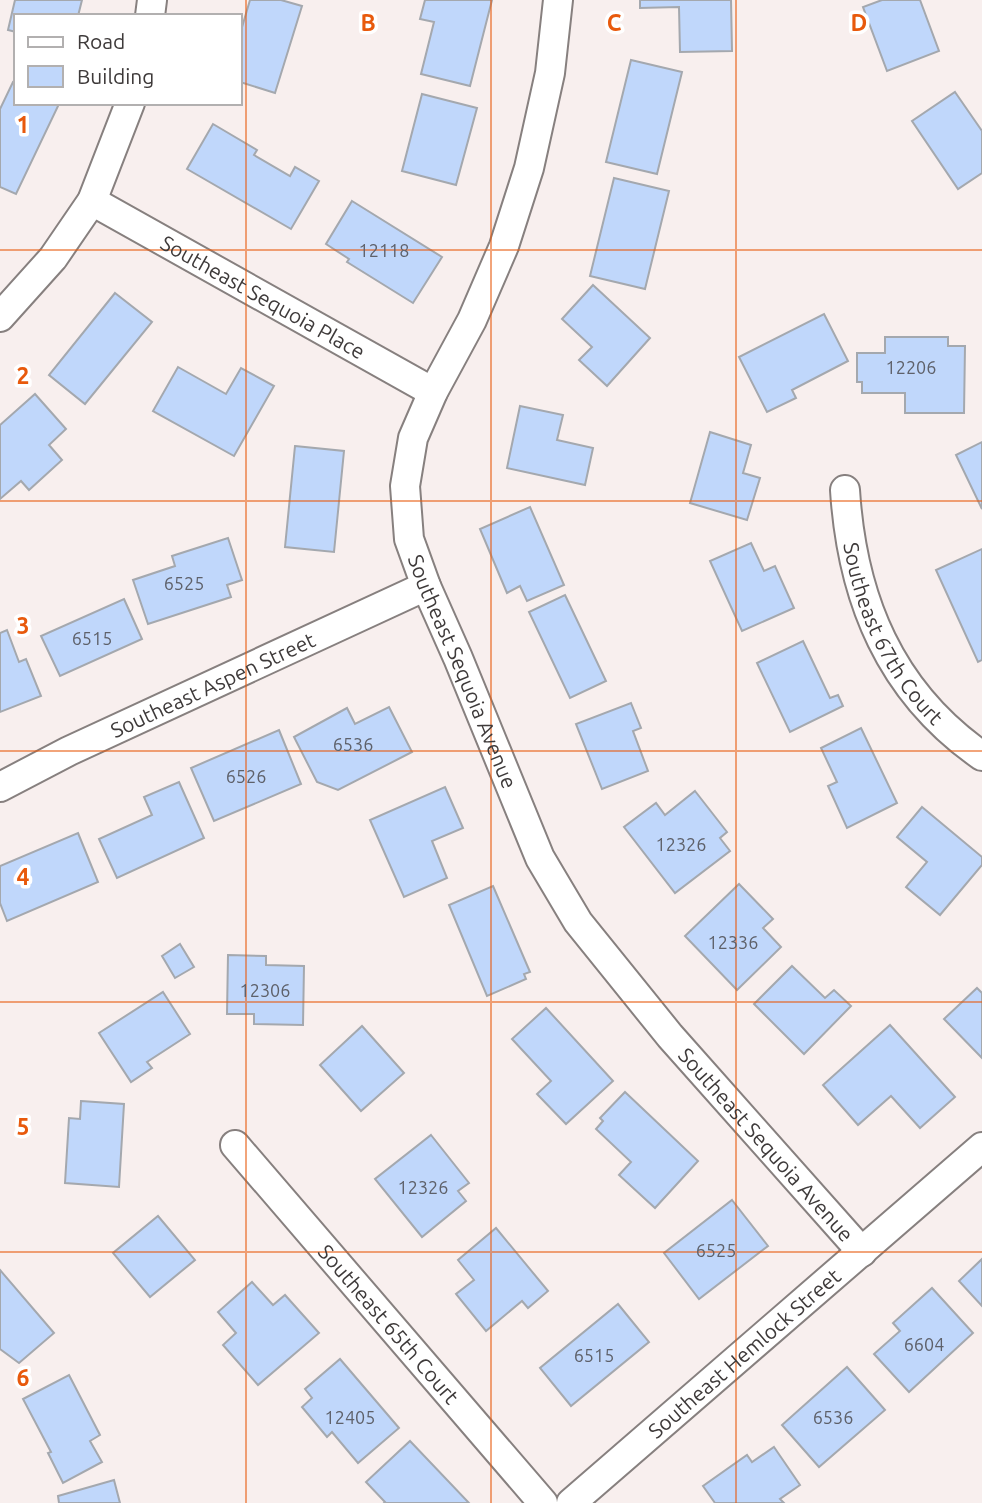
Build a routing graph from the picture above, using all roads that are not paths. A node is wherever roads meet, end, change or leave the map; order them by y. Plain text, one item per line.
1 (558, 0) edge
2 (129, 105) edge
3 (92, 201) junction
4 (0, 317) edge
5 (433, 392) junction
6 (845, 490) dead end
7 (426, 586) junction
8 (982, 756) edge
9 (0, 788) edge
10 (234, 1145) dead end
11 (982, 1147) edge
12 (862, 1252) junction
13 (543, 1503) edge
14 (571, 1503) edge

1 - 5 street, Southeast Sequoia Avenue
2 - 3 street
3 - 4 street
3 - 5 street, Southeast Sequoia Place
5 - 7 street, Southeast Sequoia Avenue
6 - 8 street, Southeast 67th Court
7 - 9 street, Southeast Aspen Street
7 - 12 street, Southeast Sequoia Avenue
10 - 13 street, Southeast 65th Court
11 - 12 street, Southeast Hemlock Street
12 - 14 street, Southeast Hemlock Street

